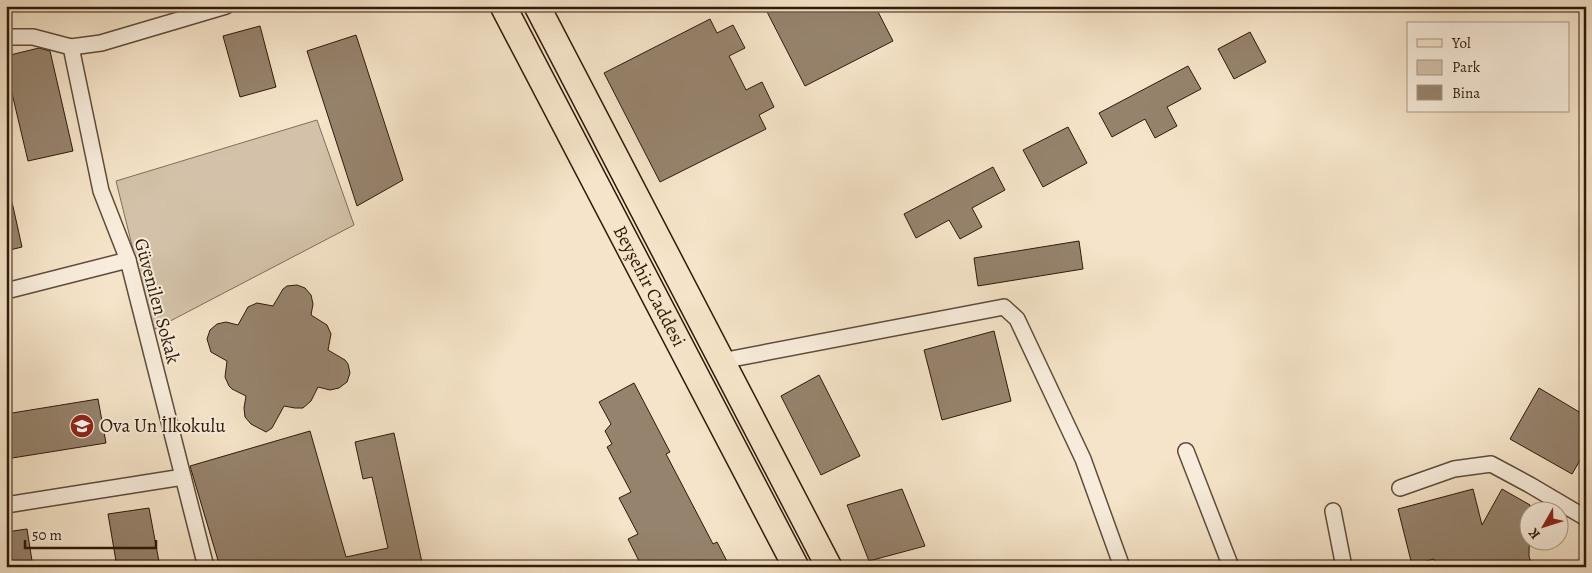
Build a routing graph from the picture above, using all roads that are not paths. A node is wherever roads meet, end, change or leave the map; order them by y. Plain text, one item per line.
1 (226, 6) edge
2 (503, 6) edge
3 (536, 6) edge
4 (6, 38) edge
5 (71, 47) junction
6 (128, 260) junction
7 (6, 292) edge
8 (721, 361) junction
9 (1186, 451) dead end
10 (183, 477) junction
11 (1400, 488) dead end
12 (6, 504) edge
13 (1333, 510) dead end
14 (1586, 518) edge
15 (206, 567) edge
16 (796, 567) edge
17 (829, 567) edge
18 (1122, 567) edge
19 (1230, 567) edge
20 (1344, 567) edge

1 - 5 street
2 - 16 main road, Beyşehir Caddesi
3 - 8 main road, Beyşehir Caddesi
4 - 5 street
5 - 6 street, Güvenilen Sokak
6 - 7 street
6 - 10 street, Güvenilen Sokak
8 - 17 main road, Beyşehir Caddesi
8 - 18 street
9 - 19 street
10 - 12 street
10 - 15 street, Güvenilen Sokak
11 - 14 street
13 - 20 street

